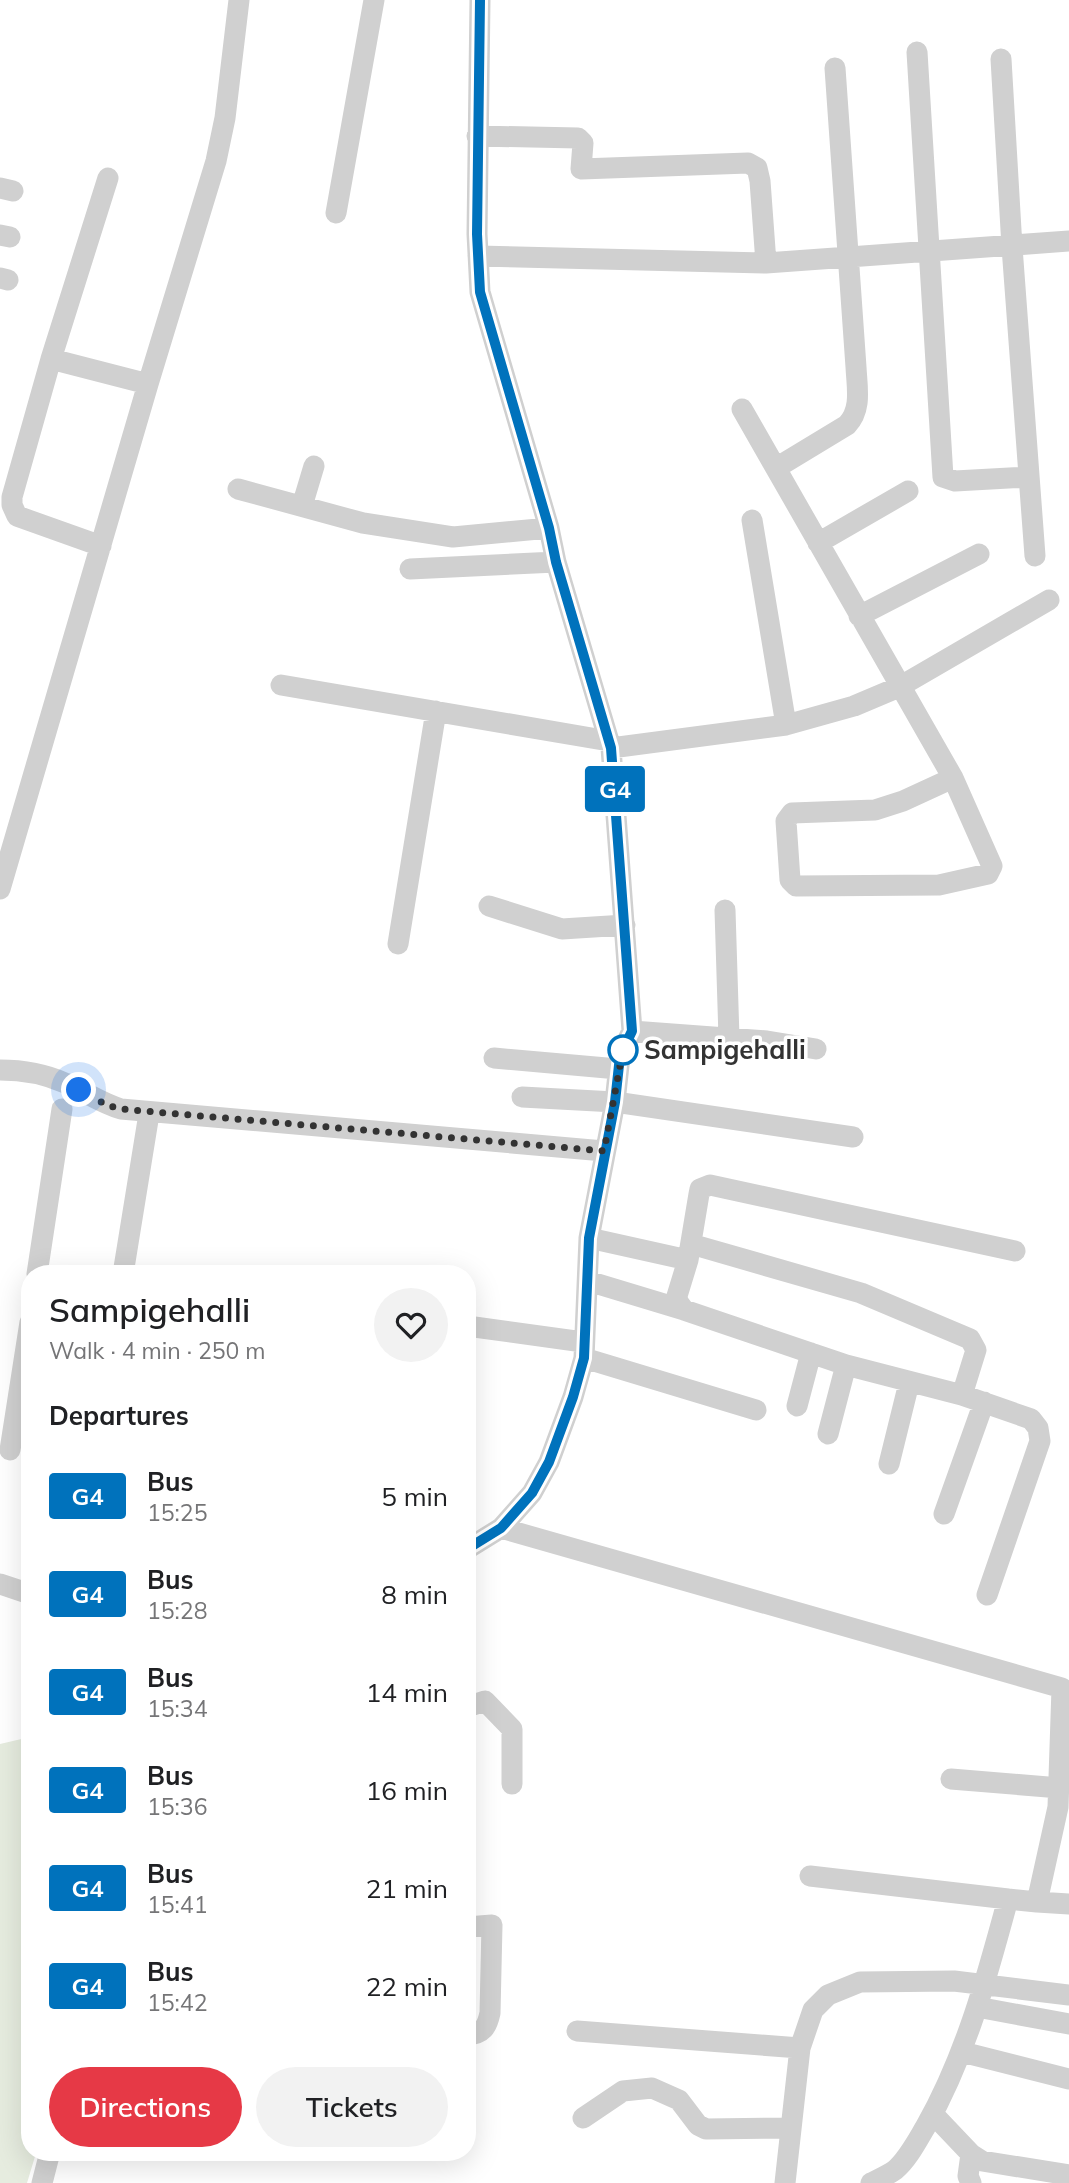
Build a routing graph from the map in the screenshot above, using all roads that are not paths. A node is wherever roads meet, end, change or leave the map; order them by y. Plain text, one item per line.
1 (239, 0) edge
2 (374, 0) edge
3 (474, 0) edge
4 (480, 0) edge
5 (917, 52) dead end
6 (1000, 59) dead end
7 (835, 68) dead end
8 (477, 136) junction
9 (108, 178) dead end
10 (336, 213) dead end
11 (1069, 241) edge
12 (1012, 247) junction
13 (930, 251) junction
14 (478, 256) junction
15 (848, 257) junction
16 (766, 263) junction
17 (51, 359) junction
18 (148, 384) junction
19 (742, 409) dead end
20 (314, 466) dead end
21 (776, 468) junction
22 (1028, 477) junction
23 (238, 489) dead end
24 (908, 491) dead end
25 (302, 506) junction
26 (752, 520) dead end
27 (549, 528) junction
28 (818, 543) junction
29 (101, 546) junction
30 (979, 554) dead end
31 (1035, 556) dead end
32 (556, 562) junction
33 (410, 569) dead end
34 (1049, 600) dead end
35 (859, 616) junction
36 (281, 685) dead end
37 (899, 687) junction
38 (436, 711) junction
39 (786, 725) junction
40 (610, 745) junction
41 (953, 778) junction
42 (0, 889) edge
43 (489, 906) dead end
44 (725, 910) dead end
45 (625, 925) junction
46 (398, 944) dead end
47 (632, 1031) junction
48 (730, 1038) junction
49 (816, 1049) dead end
50 (494, 1058) dead end
51 (618, 1069) junction
52 (0, 1070) edge
53 (522, 1097) dead end
54 (615, 1102) junction
55 (62, 1109) dead end
56 (148, 1120) dead end
57 (853, 1137) dead end
58 (604, 1151) junction
59 (589, 1238) junction
60 (1015, 1251) dead end
61 (689, 1252) junction
62 (38, 1265) edge
63 (124, 1265) edge
64 (588, 1281) junction
65 (684, 1310) junction
66 (476, 1328) edge
67 (583, 1350) junction
68 (811, 1353) junction
69 (846, 1365) junction
70 (909, 1383) junction
71 (21, 1390) edge
72 (962, 1395) junction
73 (984, 1402) junction
74 (797, 1406) dead end
75 (756, 1410) dead end
76 (828, 1434) dead end
77 (13, 1451) edge
78 (888, 1464) dead end
79 (944, 1514) dead end
80 (501, 1528) junction
81 (476, 1543) edge
82 (0, 1584) edge
83 (21, 1591) edge
84 (986, 1595) dead end
85 (1066, 1679) edge
86 (476, 1704) edge
87 (951, 1779) dead end
88 (512, 1784) dead end
89 (1062, 1801) edge
90 (810, 1876) dead end
91 (1008, 1899) junction
92 (1037, 1902) junction
93 (1069, 1904) edge
94 (476, 1927) edge
95 (986, 1983) junction
96 (1069, 1995) edge
97 (977, 2007) junction
98 (1069, 2024) edge
99 (577, 2031) dead end
100 (476, 2033) edge
101 (800, 2048) junction
102 (962, 2052) junction
103 (1069, 2079) edge
104 (933, 2114) junction
105 (583, 2118) dead end
106 (791, 2129) junction
107 (971, 2154) junction
108 (48, 2161) edge
109 (1069, 2175) edge
110 (42, 2183) edge
111 (785, 2183) edge
112 (871, 2183) edge
113 (971, 2183) edge

1 - 18 street
2 - 10 street
3 - 4 street
4 - 8 street
5 - 13 street
6 - 12 street
7 - 15 street
8 - 14 street
8 - 16 street
9 - 17 street
11 - 12 street
12 - 13 street
12 - 22 street
13 - 15 street
13 - 22 street
14 - 16 street
14 - 27 street
15 - 16 street
15 - 21 street
17 - 18 street
17 - 29 street
18 - 29 street
19 - 21 street
20 - 25 street
21 - 28 street
22 - 31 street
23 - 25 street
24 - 28 street
25 - 27 street
26 - 39 street
27 - 32 street
28 - 35 street
29 - 42 street
30 - 35 street
32 - 33 street
32 - 40 street
34 - 37 street
35 - 37 street
36 - 38 street
37 - 39 street
37 - 41 street
38 - 40 street
38 - 46 street
39 - 40 street
40 - 45 street
41 - 41 street
43 - 45 street
44 - 48 street
45 - 47 street
47 - 48 street
47 - 51 street
48 - 49 street
50 - 51 street
51 - 54 street
52 - 58 street
53 - 54 street
54 - 57 street
54 - 58 street
55 - 62 street
56 - 63 street
58 - 59 street
59 - 61 street
59 - 64 street
60 - 61 street
61 - 65 street
61 - 72 street
64 - 65 street
64 - 67 street
65 - 68 street
66 - 67 street
67 - 75 street
67 - 80 street
68 - 69 street
68 - 74 street
69 - 70 street
69 - 76 street
70 - 72 street
70 - 78 street
71 - 77 street
72 - 73 street
73 - 79 street
73 - 84 street
80 - 81 street
80 - 85 street
82 - 83 street
85 - 89 street
86 - 88 street
87 - 89 street
89 - 92 street
90 - 91 street
91 - 92 street
91 - 95 street
92 - 93 street
94 - 100 street
95 - 96 street
95 - 97 street
95 - 101 street
97 - 98 street
97 - 102 street
99 - 101 street
101 - 106 street
102 - 103 street
102 - 104 street
104 - 107 street
104 - 112 street
105 - 106 street
106 - 111 street
107 - 109 street
107 - 113 street
108 - 110 street

